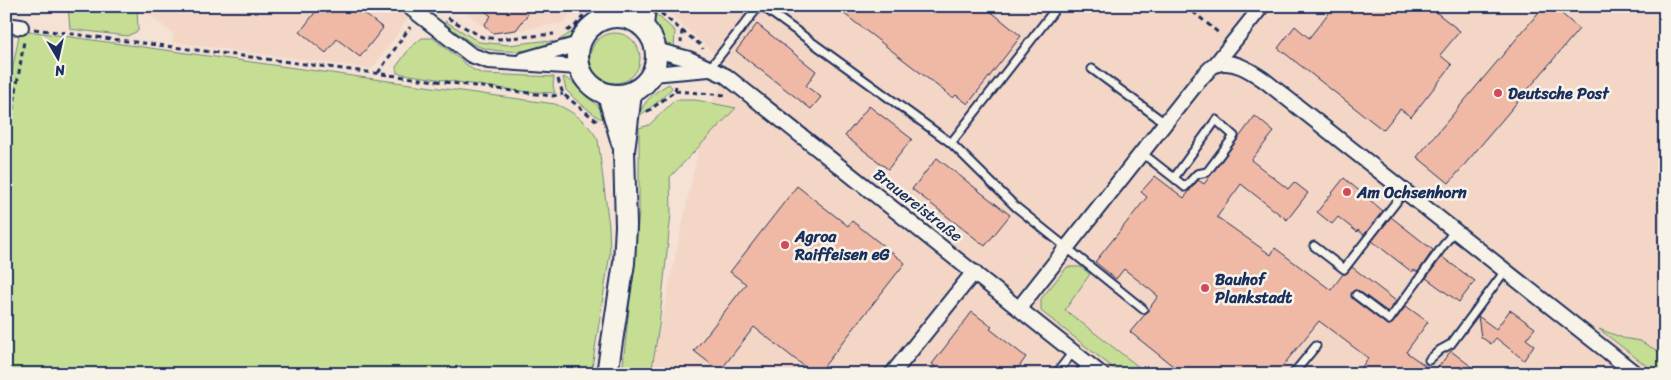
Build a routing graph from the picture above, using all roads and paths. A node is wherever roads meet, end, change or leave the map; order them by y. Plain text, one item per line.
1 (591, 6) edge
2 (645, 6) edge
3 (760, 6) edge
4 (1052, 6) edge
5 (1186, 6) edge
6 (1262, 6) edge
7 (415, 9) edge
8 (622, 12) edge
9 (6, 25) edge
10 (643, 26) junction
11 (24, 28) junction
12 (1222, 35) dead end
13 (579, 44) junction
14 (656, 50) junction
15 (515, 63) junction
16 (557, 65) junction
17 (1215, 65) junction
18 (579, 67) junction
19 (709, 69) junction
20 (1092, 69) dead end
21 (378, 73) junction
22 (652, 74) junction
23 (675, 91) dead end
24 (747, 92) junction
25 (631, 93) junction
26 (563, 94) junction
27 (608, 95) junction
28 (598, 122) dead end
29 (1165, 123) junction
30 (951, 143) junction
31 (624, 151) junction
32 (1142, 153) junction
33 (6, 154) edge
34 (1174, 178) junction
35 (1404, 192) junction
36 (1454, 231) junction
37 (1314, 246) dead end
38 (1067, 248) junction
39 (1505, 271) junction
40 (974, 272) junction
41 (1356, 295) dead end
42 (1020, 308) junction
43 (1143, 309) dead end
44 (1316, 346) dead end
45 (1073, 352) junction
46 (1429, 360) dead end
47 (1083, 368) edge
48 (607, 374) edge
49 (892, 374) edge
50 (1056, 374) edge
51 (1101, 374) edge
52 (1293, 374) edge
53 (1636, 374) edge

1 - 7 path
2 - 10 street
3 - 19 lane
3 - 30 lane
4 - 30 lane
5 - 12 path
6 - 17 street
7 - 15 street
7 - 21 path
8 - 10 street
8 - 13 street
9 - 11 street
10 - 14 street
11 - 21 path
11 - 33 path
13 - 15 street
13 - 18 street
14 - 19 street, Brauereistraße
14 - 22 street
15 - 16 street
16 - 18 street
16 - 26 path
17 - 29 street
17 - 35 street
18 - 27 street
19 - 22 street
19 - 24 street, Brauereistraße
20 - 29 lane
21 - 26 path
22 - 25 street
23 - 24 path
24 - 40 street, Brauereistraße
25 - 27 street
25 - 31 street
26 - 28 path
27 - 31 street
29 - 32 street
30 - 38 lane
31 - 48 street
32 - 34 lane
32 - 38 street
34 - 34 lane
35 - 36 street
35 - 37 lane
36 - 39 street
36 - 41 lane
38 - 42 street
38 - 43 lane
39 - 46 lane
39 - 53 street
40 - 42 street, Brauereistraße
40 - 49 street
42 - 45 street, Brauereistraße
44 - 52 lane
45 - 47 street, Brauereistraße
45 - 50 lane
47 - 51 street, Brauereistraße

